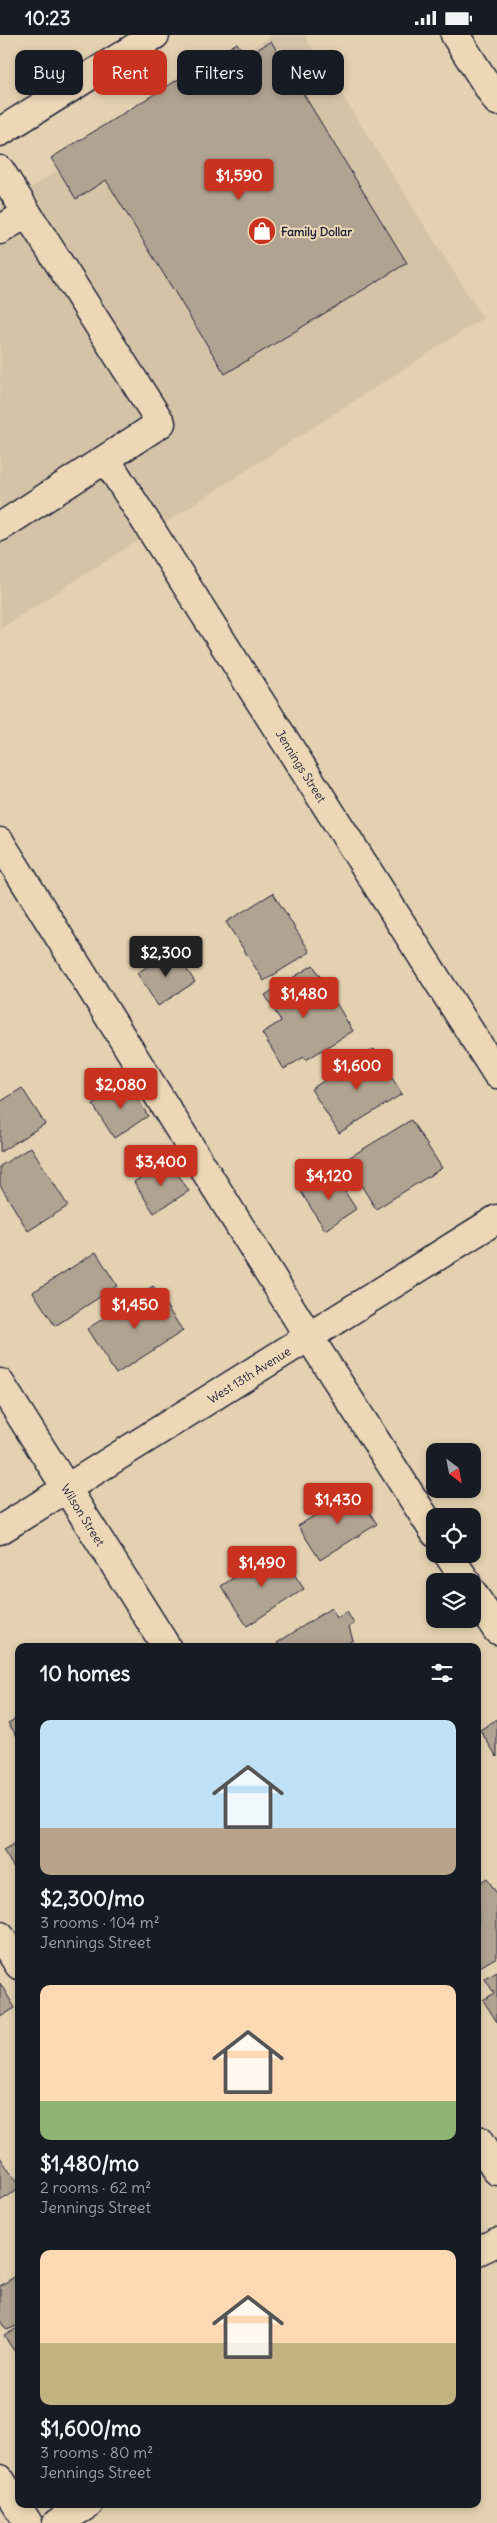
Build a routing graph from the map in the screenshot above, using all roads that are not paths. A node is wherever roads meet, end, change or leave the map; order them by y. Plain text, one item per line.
1 (156, 35) edge
2 (455, 35) edge
3 (497, 101) edge
4 (0, 131) edge
5 (0, 170) edge
6 (27, 213) junction
7 (0, 230) edge
8 (106, 459) junction
9 (0, 527) edge
10 (0, 842) edge
11 (497, 1074) edge
12 (497, 1219) edge
13 (309, 1337) junction
14 (0, 1383) edge
15 (66, 1489) junction
16 (426, 1519) edge
17 (0, 1530) edge
18 (481, 1606) edge
19 (497, 1630) edge
20 (164, 1643) edge
21 (0, 1936) edge
22 (15, 1959) edge
23 (481, 2145) edge
24 (497, 2171) edge
25 (497, 2243) edge
26 (481, 2250) edge
27 (0, 2479) edge
28 (15, 2503) edge
29 (18, 2508) edge
30 (82, 2508) edge
31 (28, 2523) edge
32 (57, 2523) edge

1 - 4 street
2 - 3 street
5 - 6 street
6 - 7 street
6 - 8 street
8 - 9 street
8 - 11 street, Jennings Street
10 - 13 street
12 - 13 street, West 13th Avenue
13 - 15 street, West 13th Avenue
13 - 16 street
14 - 15 street, Wilson Street
15 - 17 street, West 13th Avenue
15 - 20 street, Wilson Street
18 - 19 street
21 - 22 street
23 - 24 street
25 - 26 street
27 - 28 street
29 - 31 street
30 - 32 street

